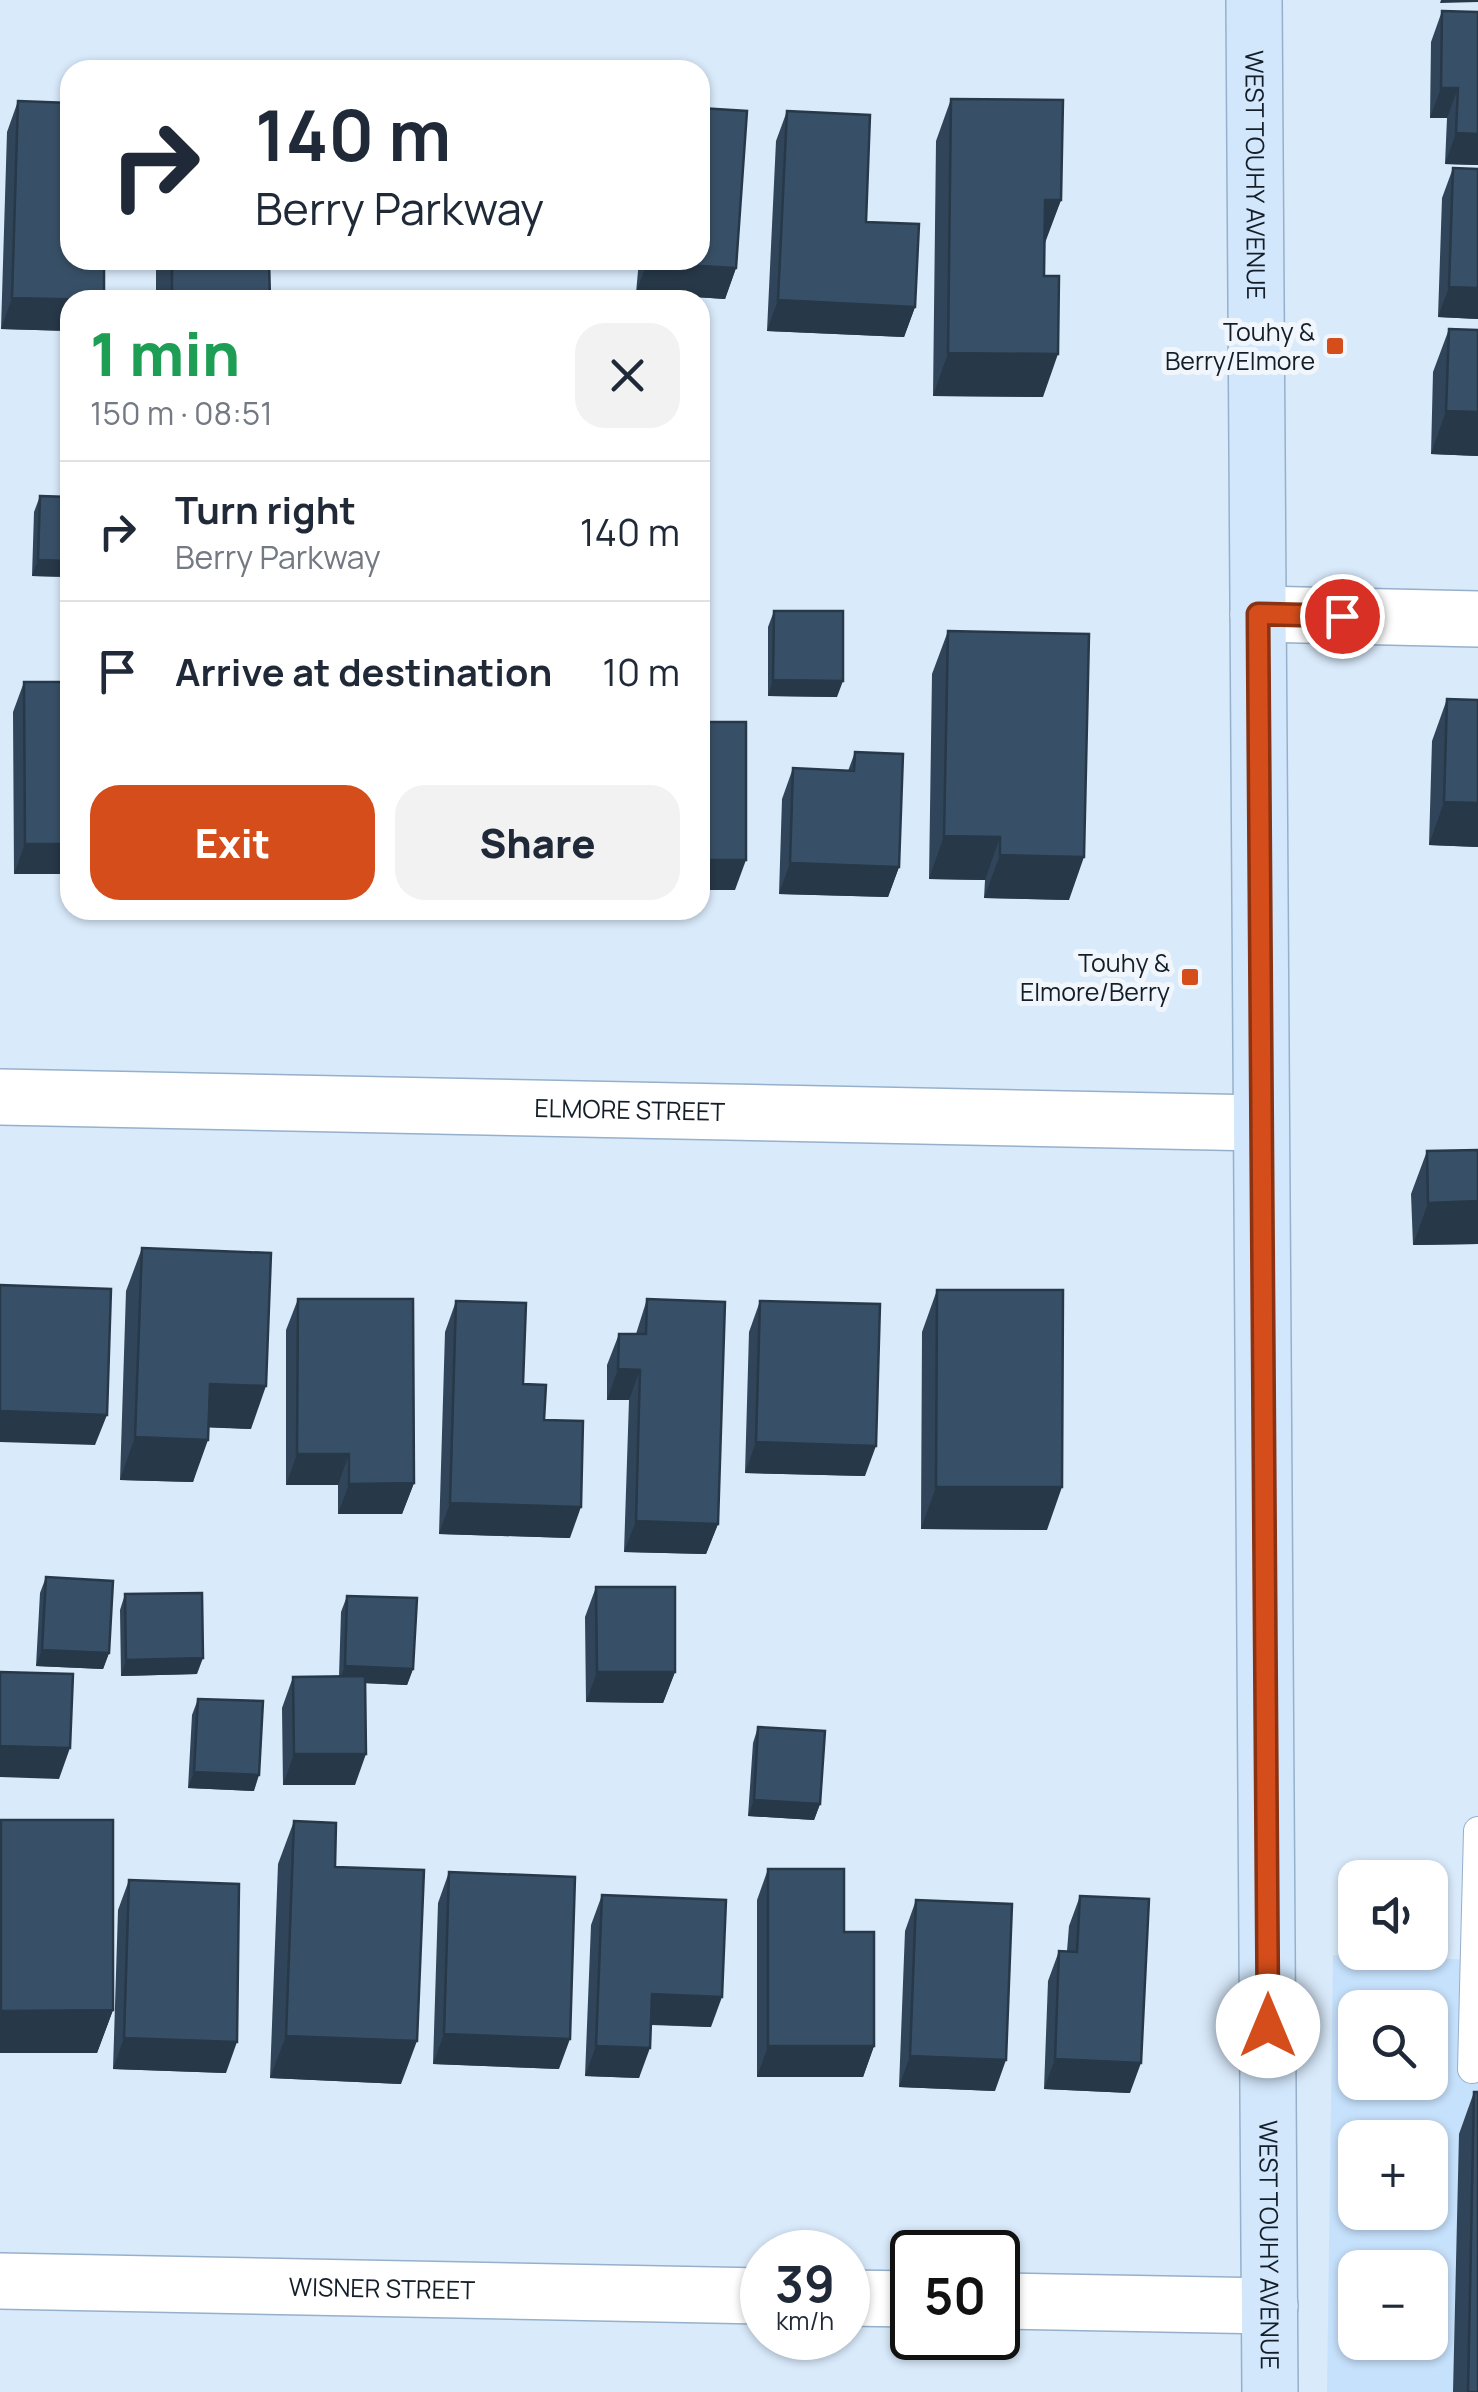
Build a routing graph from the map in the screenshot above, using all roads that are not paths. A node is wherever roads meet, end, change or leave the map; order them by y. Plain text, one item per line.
1 (1254, 0) edge
2 (1258, 614) junction
3 (1478, 620) edge
4 (0, 1097) edge
5 (1261, 1123) junction
6 (1478, 1831) edge
7 (1472, 2069) dead end
8 (0, 2281) edge
9 (740, 2296) edge
10 (1020, 2301) edge
11 (1270, 2306) junction
12 (1270, 2392) edge

1 - 2 main road, WEST TOUHY AVENUE
2 - 3 street
2 - 5 main road, WEST TOUHY AVENUE
4 - 5 street, ELMORE STREET
5 - 11 main road, WEST TOUHY AVENUE
6 - 7 lane
8 - 9 street, WISNER STREET
10 - 11 street
11 - 12 main road, WEST TOUHY AVENUE

